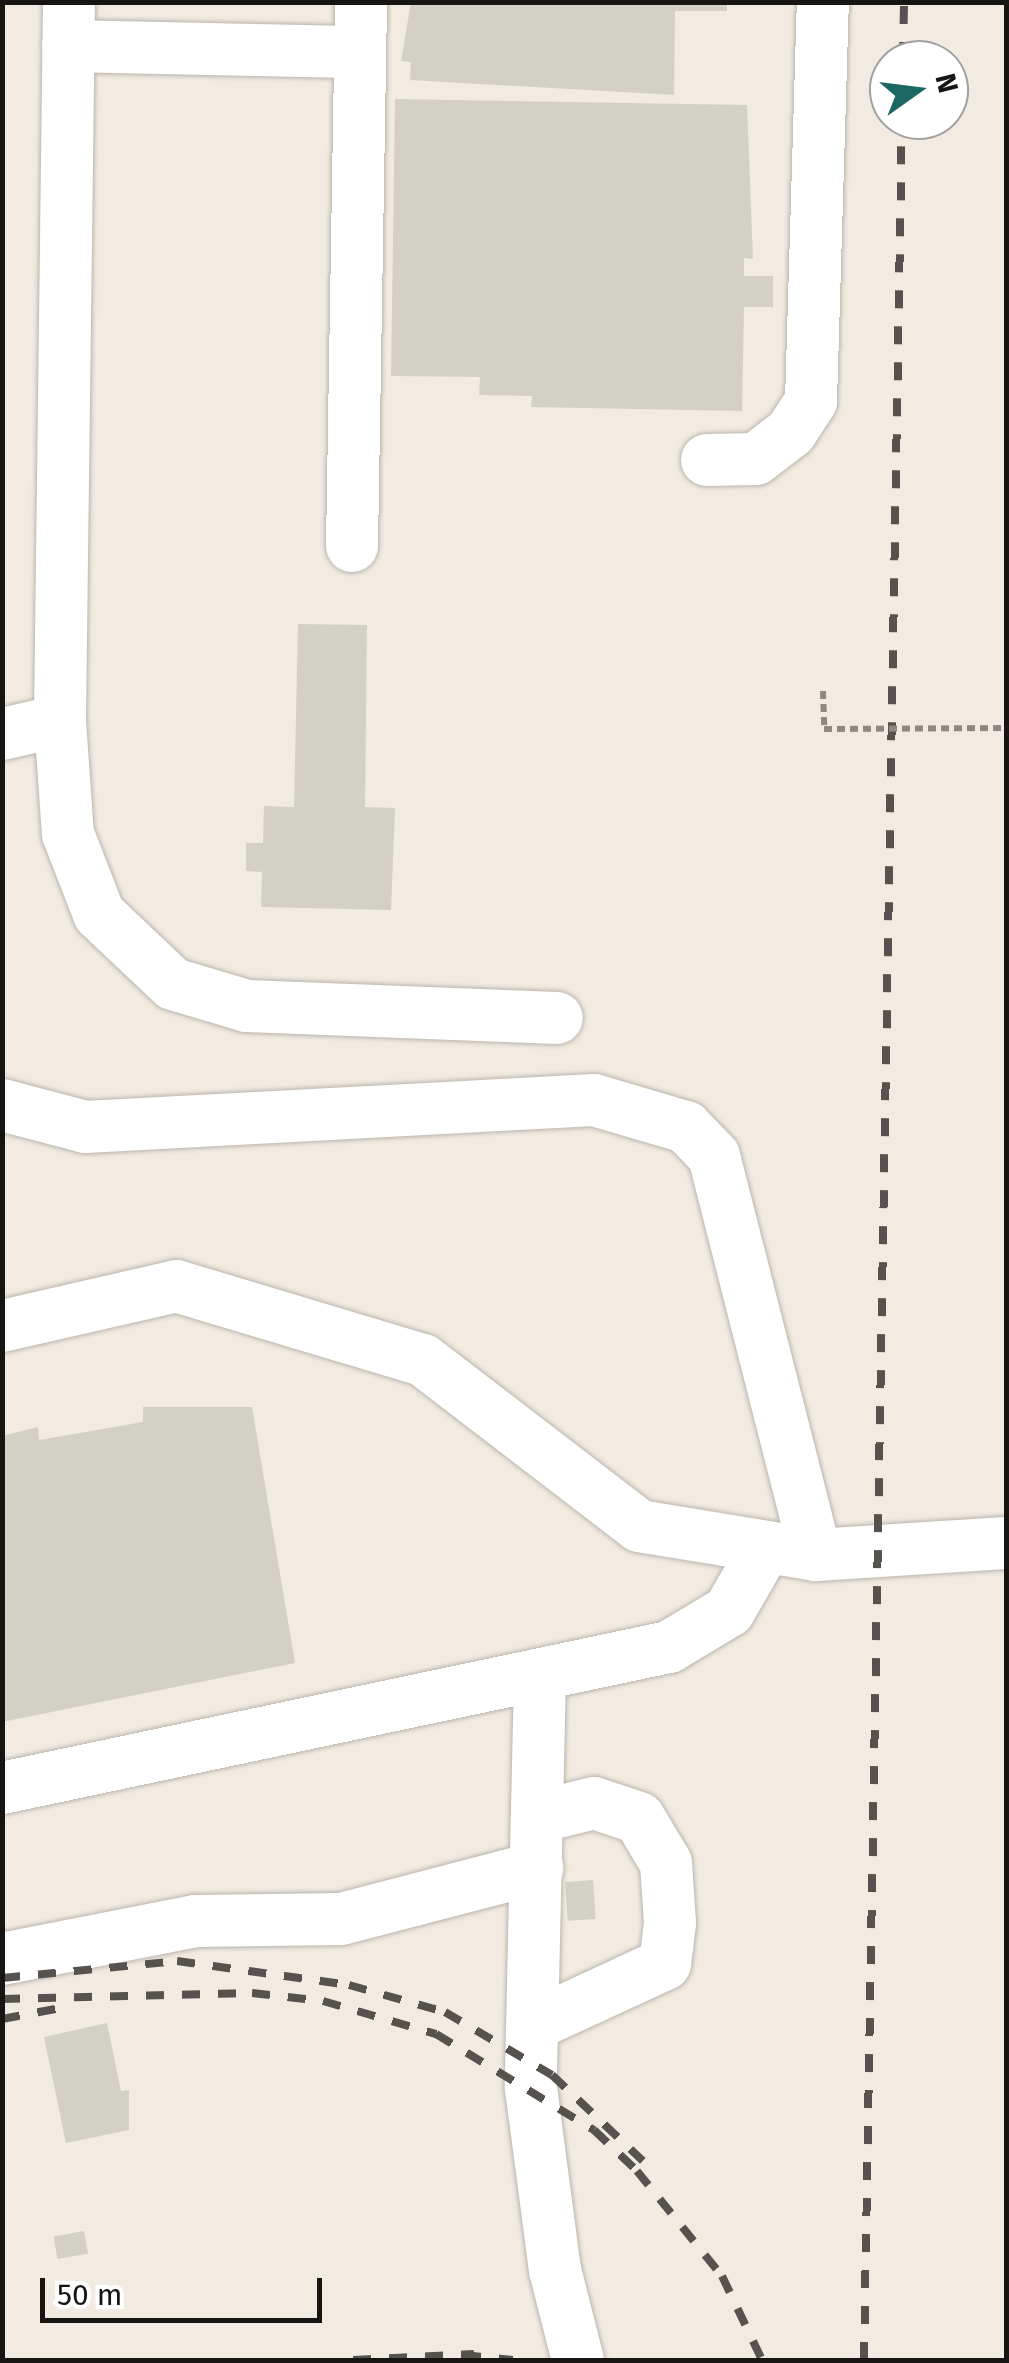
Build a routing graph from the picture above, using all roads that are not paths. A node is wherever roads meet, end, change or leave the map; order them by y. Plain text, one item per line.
1 (823, 2) edge
2 (69, 24) edge
3 (361, 28) edge
4 (707, 460) dead end
5 (352, 546) dead end
6 (60, 722) junction
7 (2, 734) edge
8 (557, 1018) dead end
9 (2, 1105) edge
10 (2, 1326) edge
11 (1006, 1544) edge
12 (791, 1551) junction
13 (540, 1676) junction
14 (2, 1788) edge
15 (538, 1817) junction
16 (537, 1868) junction
17 (2, 1959) edge
18 (533, 2026) junction
19 (578, 2360) edge

1 - 4 street
2 - 3 street
2 - 6 street
3 - 5 street
6 - 7 street
6 - 8 street
9 - 12 street
10 - 12 street
11 - 12 street
12 - 13 street
13 - 14 street
13 - 15 street
15 - 16 street
15 - 18 street
16 - 17 street
16 - 18 street
18 - 19 street

